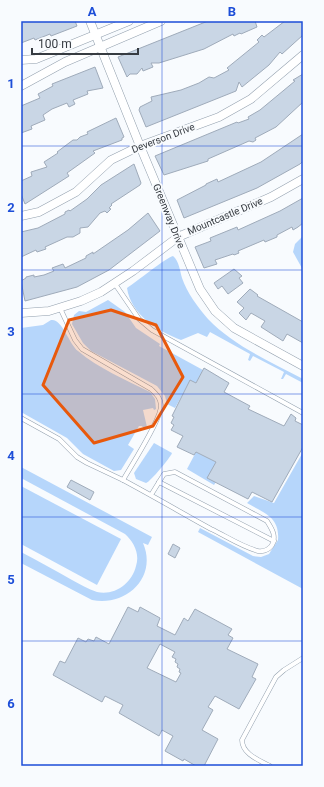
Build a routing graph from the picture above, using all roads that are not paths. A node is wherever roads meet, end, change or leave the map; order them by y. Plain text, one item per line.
1 (90, 21) edge
2 (129, 21) edge
3 (161, 21) edge
4 (96, 34) junction
5 (101, 46) junction
6 (303, 55) edge
7 (21, 60) edge
8 (21, 86) edge
9 (140, 146) junction
10 (303, 179) edge
11 (21, 216) edge
12 (178, 237) junction
13 (114, 284) junction
14 (59, 307) junction
15 (21, 313) edge
16 (303, 366) edge
17 (303, 414) edge
18 (21, 418) edge
19 (123, 480) junction
20 (159, 482) junction
21 (151, 495) junction
22 (274, 541) junction
23 (303, 658) edge
24 (270, 766) edge

1 - 4 street, Greenway Drive
2 - 4 street
3 - 5 street
4 - 5 street, Greenway Drive
4 - 7 street
5 - 8 street
5 - 9 street, Greenway Drive
6 - 9 street, Deverson Drive
9 - 11 street, Deverson Drive
9 - 12 street, Greenway Drive
10 - 12 street, Mountcastle Drive
12 - 13 street, Mountcastle Drive
12 - 16 street, Greenway Drive
13 - 14 street, Mountcastle Drive
13 - 17 lane
14 - 15 street, Mountcastle Drive
14 - 19 lane
18 - 19 lane
19 - 21 lane
20 - 21 lane
20 - 22 lane
20 - 22 lane
21 - 22 lane
23 - 24 lane

